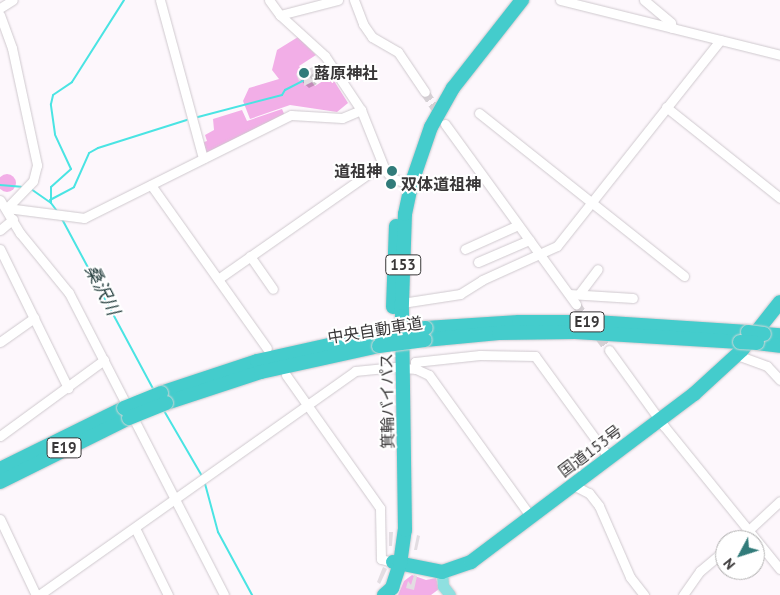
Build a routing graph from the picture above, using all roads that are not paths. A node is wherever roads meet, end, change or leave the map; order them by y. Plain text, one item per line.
1 (13, 0) edge
2 (160, 0) edge
3 (269, 0) edge
4 (338, 0) edge
5 (354, 0) edge
6 (510, 0) edge
7 (522, 0) edge
8 (560, 0) edge
9 (644, 0) edge
10 (579, 2) edge
11 (0, 8) edge
12 (0, 15) edge
13 (280, 15) junction
14 (672, 28) junction
15 (720, 40) junction
16 (780, 55) edge
17 (425, 92) tunnel mouth
18 (666, 107) junction
19 (361, 110) junction
20 (479, 113) dead end
21 (445, 124) tunnel mouth
22 (202, 158) junction
23 (382, 164) junction
24 (403, 182) junction
25 (151, 185) junction
26 (780, 198) edge
27 (0, 200) edge
28 (591, 202) junction
29 (7, 208) junction
30 (13, 219) junction
31 (518, 225) junction
32 (0, 230) edge
33 (529, 240) junction
34 (465, 248) dead end
35 (0, 249) edge
36 (539, 254) junction
37 (250, 256) junction
38 (478, 262) dead end
39 (598, 269) dead end
40 (684, 276) dead end
41 (218, 279) junction
42 (273, 289) dead end
43 (569, 294) junction
44 (579, 294) junction
45 (633, 298) dead end
46 (780, 302) edge
47 (402, 303) junction
48 (576, 304) tunnel mouth
49 (34, 318) junction
50 (780, 335) edge
51 (760, 338) junction
52 (0, 342) edge
53 (741, 343) junction
54 (780, 346) edge
55 (267, 348) dead end
56 (609, 350) tunnel mouth
57 (104, 360) junction
58 (405, 368) junction
59 (286, 375) dead end
60 (780, 380) edge
61 (68, 388) junction
62 (307, 404) junction
63 (127, 413) junction
64 (660, 420) junction
65 (0, 436) edge
66 (609, 458) junction
67 (0, 469) edge
68 (0, 482) edge
69 (573, 485) junction
70 (175, 498) junction
71 (780, 502) edge
72 (531, 517) junction
73 (0, 519) edge
74 (135, 528) junction
75 (748, 530) edge
76 (750, 530) edge
77 (765, 551) edge
78 (715, 558) edge
79 (396, 563) junction
80 (780, 569) edge
81 (442, 572) junction
82 (385, 593) edge
83 (38, 595) edge
84 (168, 595) edge
85 (224, 595) edge
86 (450, 595) edge
87 (644, 595) edge
88 (683, 595) edge

1 - 11 street
2 - 22 street
3 - 13 street
4 - 13 street
5 - 17 street
6 - 24 highway, 箕輪バイパス / 153
7 - 47 highway, 箕輪バイパス / 153
8 - 10 street
9 - 14 street
10 - 14 street
12 - 29 street
13 - 19 street
14 - 15 street
15 - 16 street
15 - 18 street
18 - 26 street
18 - 28 street
19 - 22 street
19 - 23 street
20 - 28 street
21 - 31 street
22 - 25 street
23 - 24 street
23 - 37 street
24 - 58 highway, 箕輪バイパス / 153
25 - 29 street
25 - 41 street
27 - 29 street
28 - 36 street
28 - 40 street
29 - 30 street
30 - 32 street
30 - 57 street
31 - 33 street
31 - 34 street
33 - 36 street
33 - 38 street
35 - 49 street
36 - 43 street
36 - 47 street
37 - 41 street
37 - 42 street
39 - 44 street
41 - 55 street
43 - 44 street
43 - 48 street
44 - 45 street
46 - 53 highway, 国道153号
47 - 58 highway, 箕輪バイパス / 153
49 - 52 street
49 - 61 street
50 - 51 highway, 中央自動車道 / E19
51 - 53 highway, 中央自動車道 / E19, bridge
51 - 54 highway, 中央自動車道 / E19
53 - 60 street
53 - 63 highway, 中央自動車道 / E19, bridge
53 - 64 highway, 国道153号
56 - 64 street
57 - 61 street
57 - 70 street
58 - 62 street
58 - 66 street
58 - 72 street
58 - 79 highway, 箕輪バイパス / 153
59 - 62 street
61 - 65 street
62 - 70 street
62 - 79 street
63 - 67 highway, 中央自動車道 / E19
63 - 68 highway, 中央自動車道 / E19
64 - 66 highway, 国道153号
64 - 75 street
66 - 69 highway, 国道153号
69 - 72 highway, 国道153号
69 - 87 street
70 - 74 street
70 - 85 street
71 - 76 street
72 - 81 highway, 国道153号
73 - 83 street
74 - 83 street
74 - 84 street
77 - 80 street
78 - 88 street
79 - 81 highway, 国道153号
79 - 82 highway, 153
81 - 86 main road

